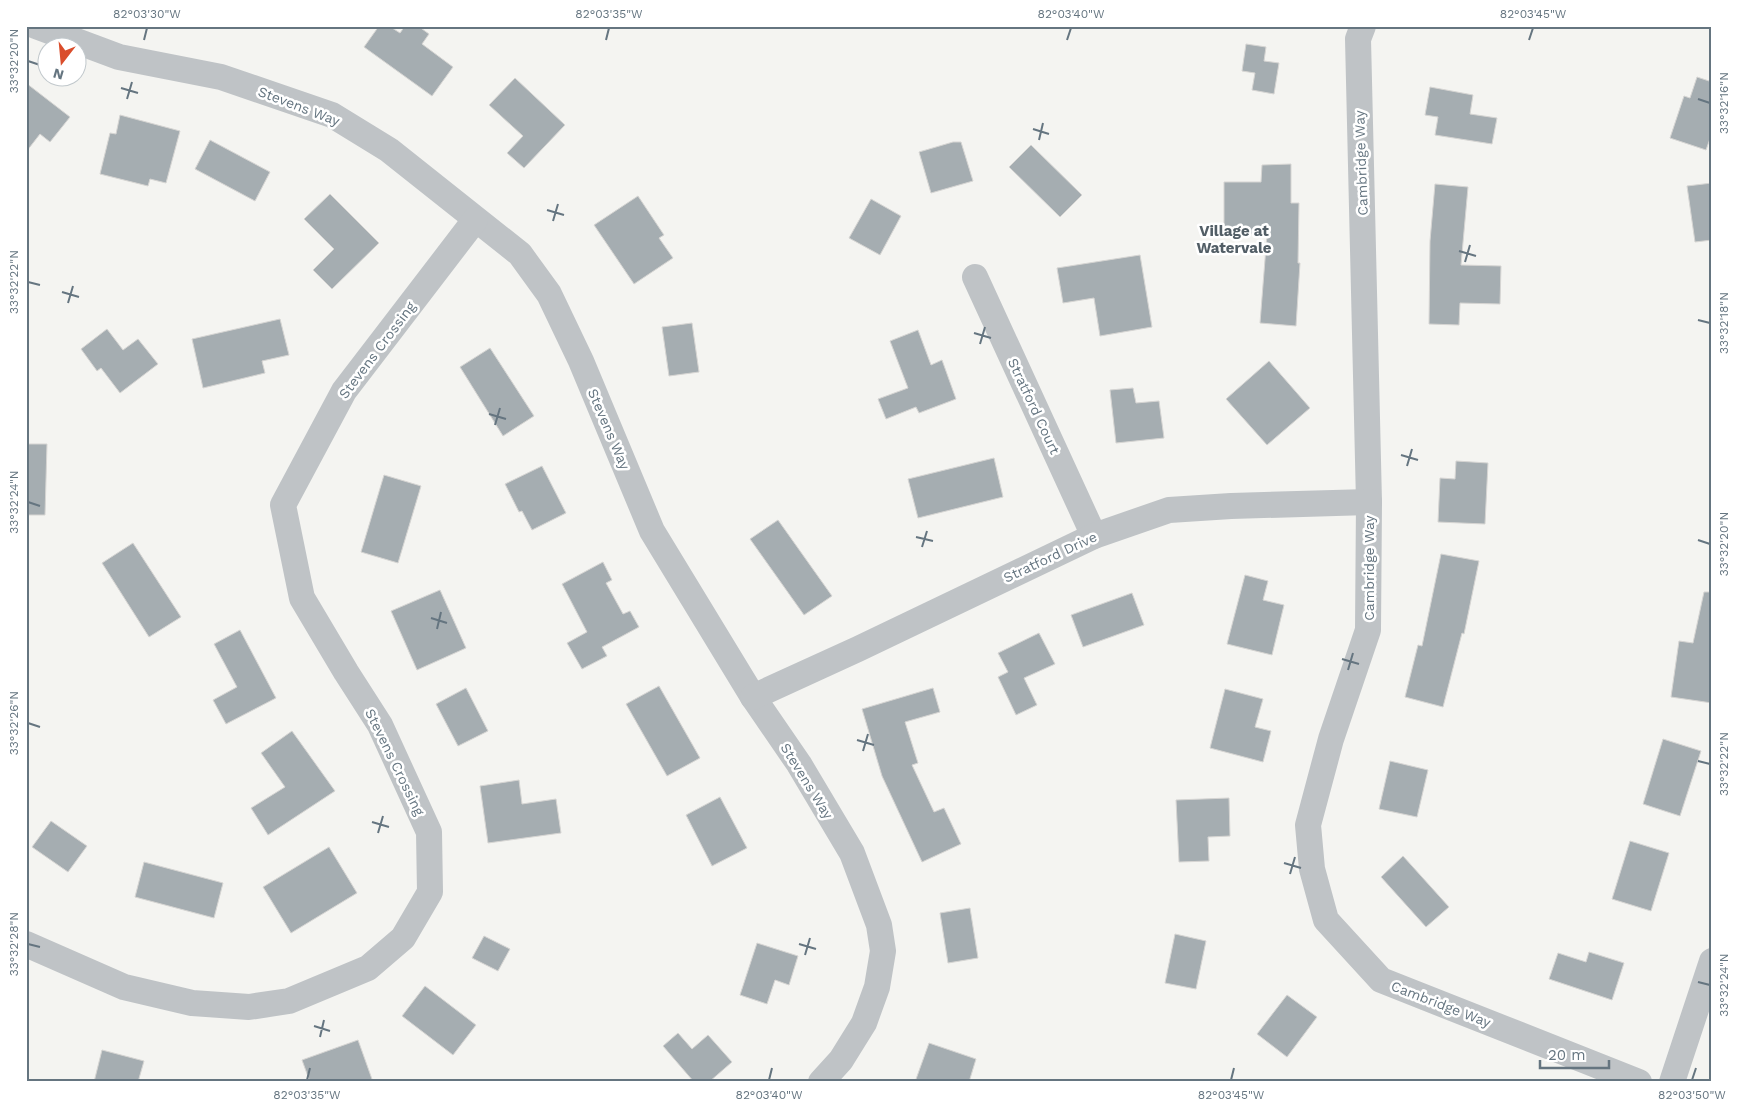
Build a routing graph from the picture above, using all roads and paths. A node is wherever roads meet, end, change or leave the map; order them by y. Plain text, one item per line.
1 (36, 26) edge
2 (1363, 26) edge
3 (475, 220) junction
4 (975, 277) dead end
5 (1369, 502) junction
6 (1094, 536) junction
7 (753, 697) junction
8 (26, 944) edge
9 (1712, 961) edge
10 (821, 1082) edge
11 (1639, 1082) edge
12 (1672, 1082) edge

1 - 3 street, Stevens Way
2 - 5 street, Cambridge Way
3 - 7 street, Stevens Way
3 - 8 street, Stevens Crossing
4 - 6 street, Stratford Court
5 - 6 street, Stratford Drive
5 - 11 street, Cambridge Way
6 - 7 street, Stratford Drive
7 - 10 street, Stevens Way
9 - 12 street

